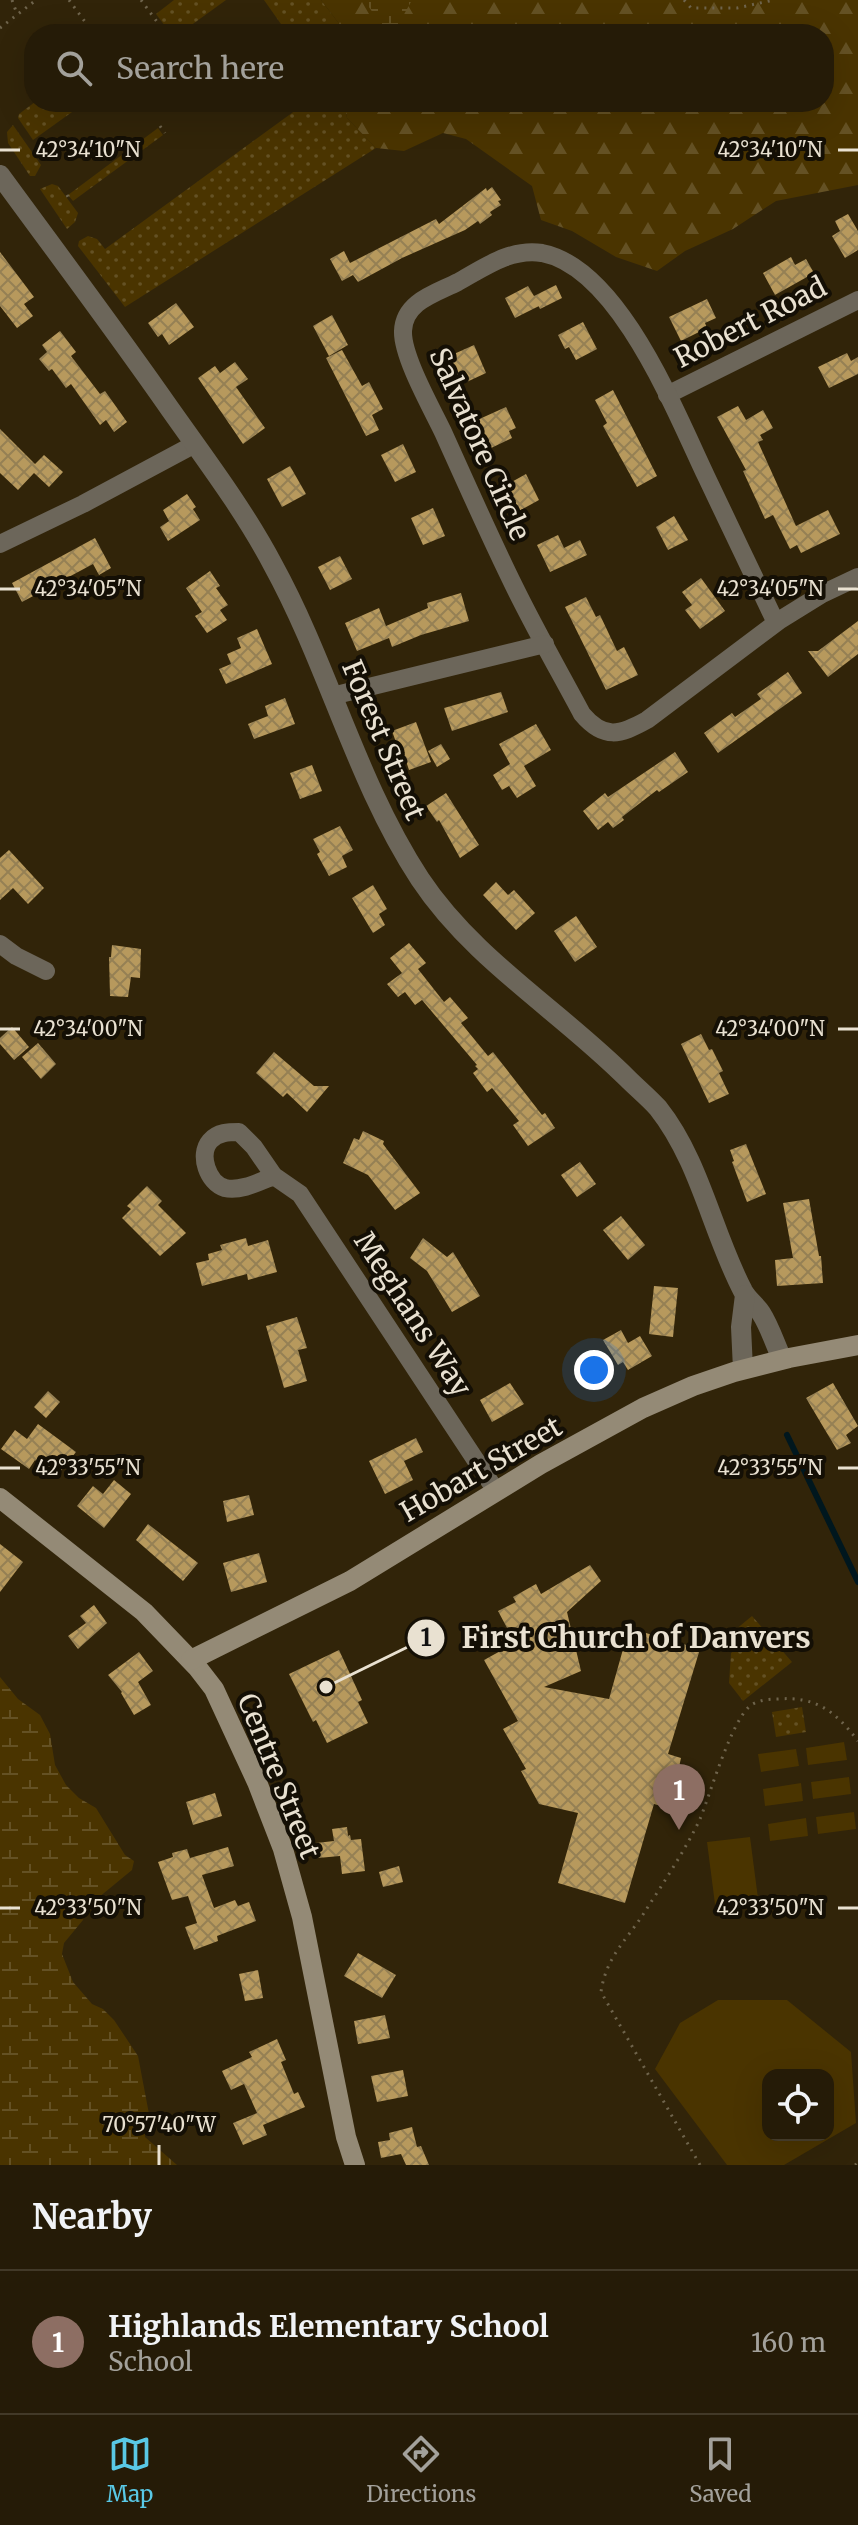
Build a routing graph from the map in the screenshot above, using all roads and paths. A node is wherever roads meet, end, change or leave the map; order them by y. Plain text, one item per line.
1 (12, 0) edge
2 (36, 0) edge
3 (69, 0) edge
4 (141, 0) edge
5 (684, 0) edge
6 (774, 0) edge
7 (17, 14) junction
8 (87, 24) edge
9 (159, 24) edge
10 (0, 28) edge
11 (160, 126) dead end
12 (165, 133) dead end
13 (0, 175) edge
14 (67, 195) dead end
15 (71, 202) dead end
16 (858, 300) edge
17 (667, 395) junction
18 (195, 444) junction
19 (4, 535) edge
20 (858, 577) edge
21 (776, 623) junction
22 (545, 644) junction
23 (332, 696) junction
24 (0, 944) edge
25 (46, 971) dead end
26 (274, 1176) dead end
27 (745, 1295) junction
28 (858, 1345) edge
29 (782, 1359) junction
30 (743, 1369) junction
31 (496, 1491) junction
32 (0, 1498) edge
33 (191, 1660) junction
34 (858, 1741) edge
35 (355, 2165) edge
36 (700, 2165) edge

1 - 7 path
2 - 7 path
3 - 8 path
4 - 9 path
5 - 6 path
7 - 10 path
11 - 12 path
13 - 18 street, Forest Street
14 - 15 path
16 - 17 street, Robert Road
17 - 21 street, Salvatore Circle
17 - 22 street, Salvatore Circle
18 - 19 street
18 - 23 street, Forest Street
20 - 21 street
21 - 22 street, Salvatore Circle
22 - 23 street
23 - 27 street, Forest Street
24 - 25 street
26 - 31 street, Meghans Way
27 - 29 street, Forest Street
27 - 30 street, Forest Street
28 - 29 main road, Hobart Street
29 - 30 main road, Hobart Street
30 - 31 main road, Hobart Street
31 - 33 main road, Hobart Street
32 - 33 main road, Centre Street
33 - 35 main road, Centre Street
34 - 36 path

